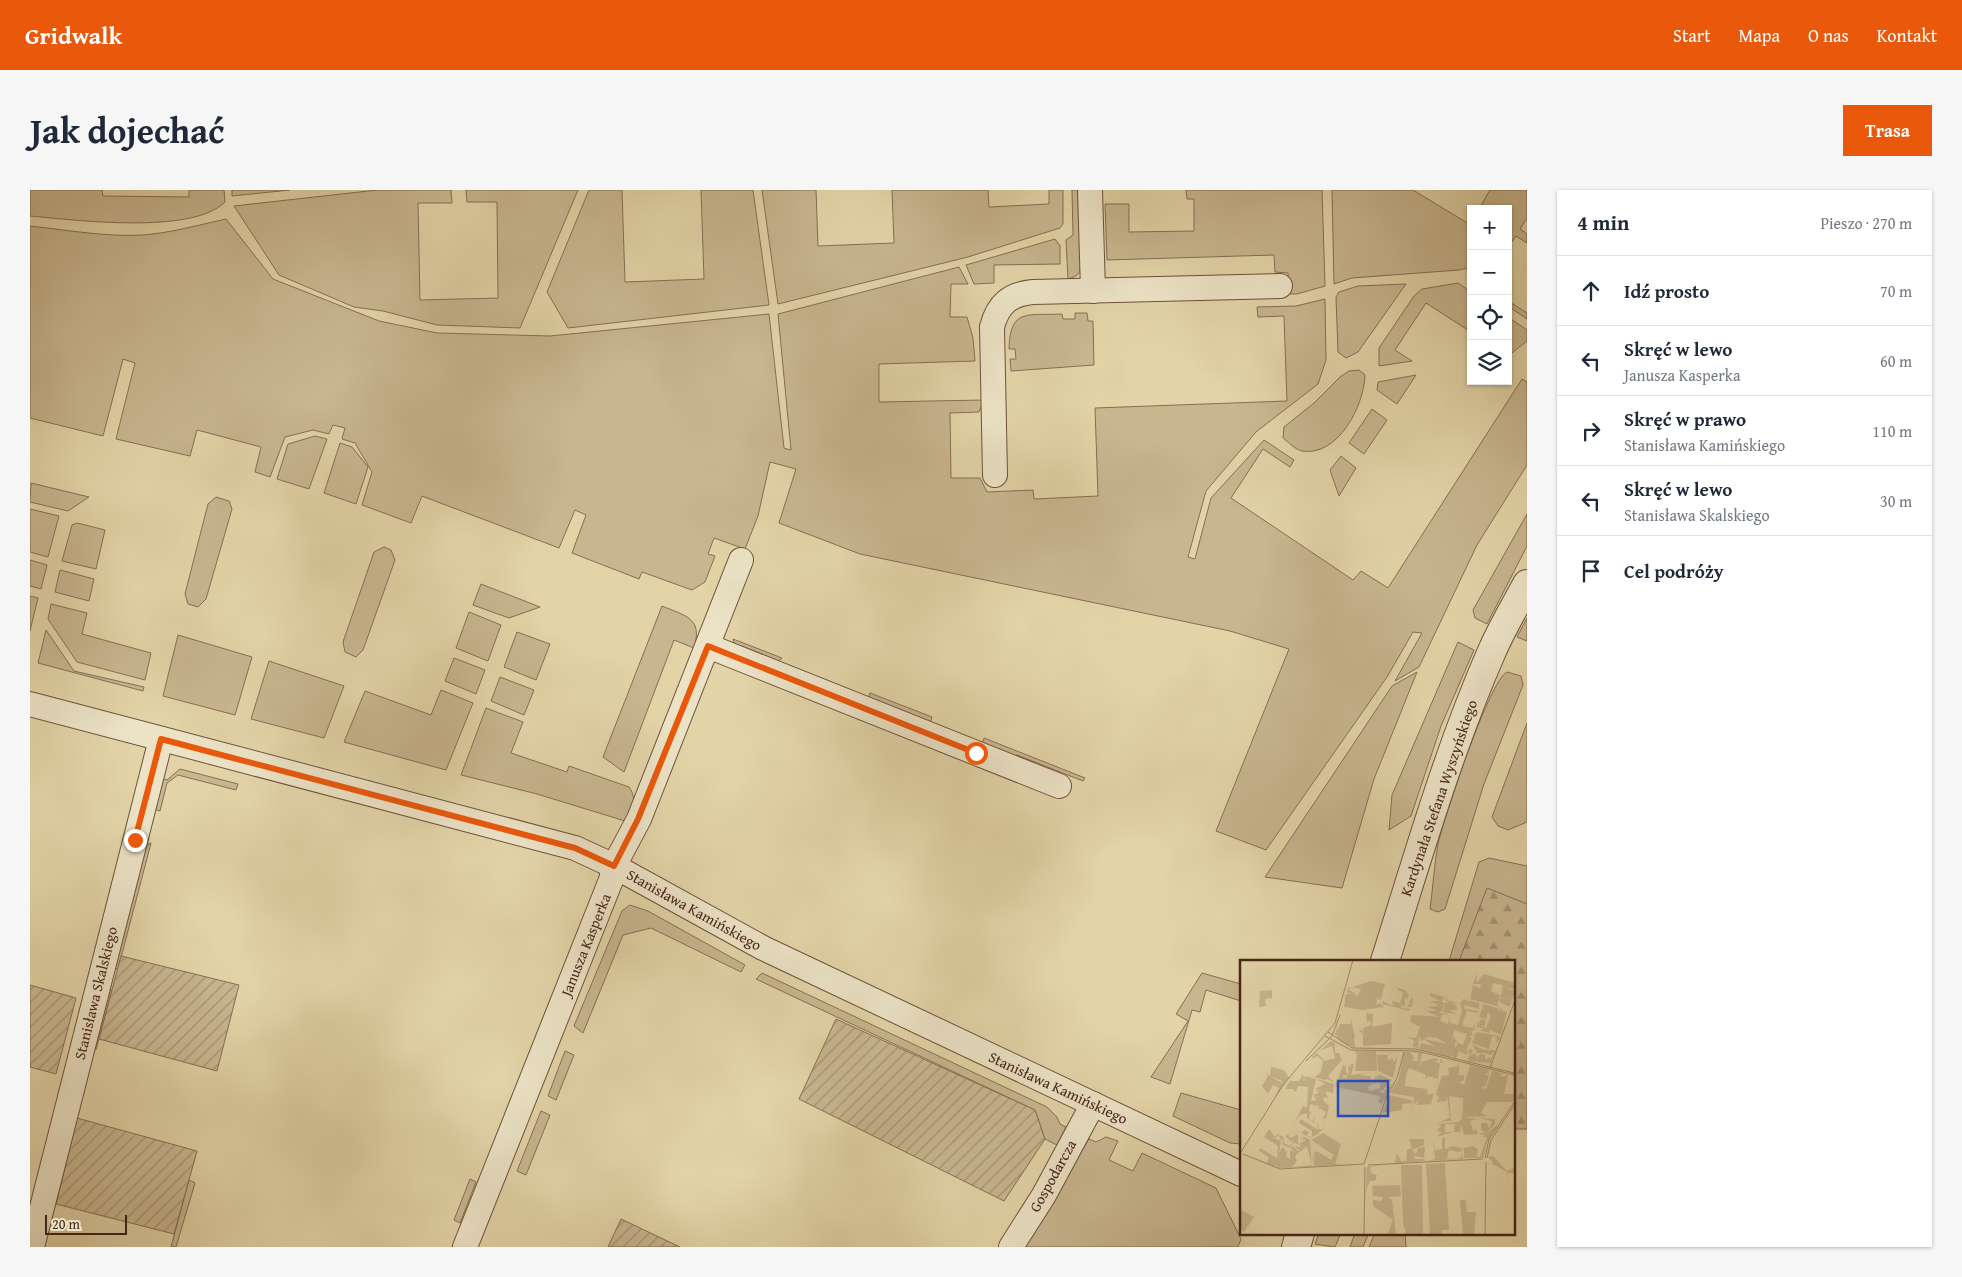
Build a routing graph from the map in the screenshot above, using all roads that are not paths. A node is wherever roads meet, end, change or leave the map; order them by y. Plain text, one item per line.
1 (1090, 190) edge
2 (1280, 286) dead end
3 (1093, 291) junction
4 (995, 475) dead end
5 (740, 560) dead end
6 (1527, 584) edge
7 (708, 646) junction
8 (30, 704) edge
9 (161, 739) junction
10 (1060, 786) dead end
11 (614, 866) junction
12 (1385, 960) edge
13 (1093, 1104) junction
14 (1240, 1174) edge
15 (1300, 1234) edge
16 (32, 1247) edge
17 (465, 1247) edge
18 (1011, 1247) edge
19 (1296, 1247) edge

1 - 3 street
2 - 3 street
3 - 4 street
5 - 7 street, Janusza Kasperka
6 - 12 street, Kardynała Stefana Wyszyńskiego
7 - 10 street
7 - 11 street, Janusza Kasperka
8 - 9 street, Stanisława Kamińskiego
9 - 11 street, Stanisława Kamińskiego
9 - 16 street, Stanisława Skalskiego
11 - 13 street, Stanisława Kamińskiego
11 - 17 street, Janusza Kasperka
13 - 14 street, Stanisława Kamińskiego
13 - 18 street, Gospodarcza
15 - 19 street

